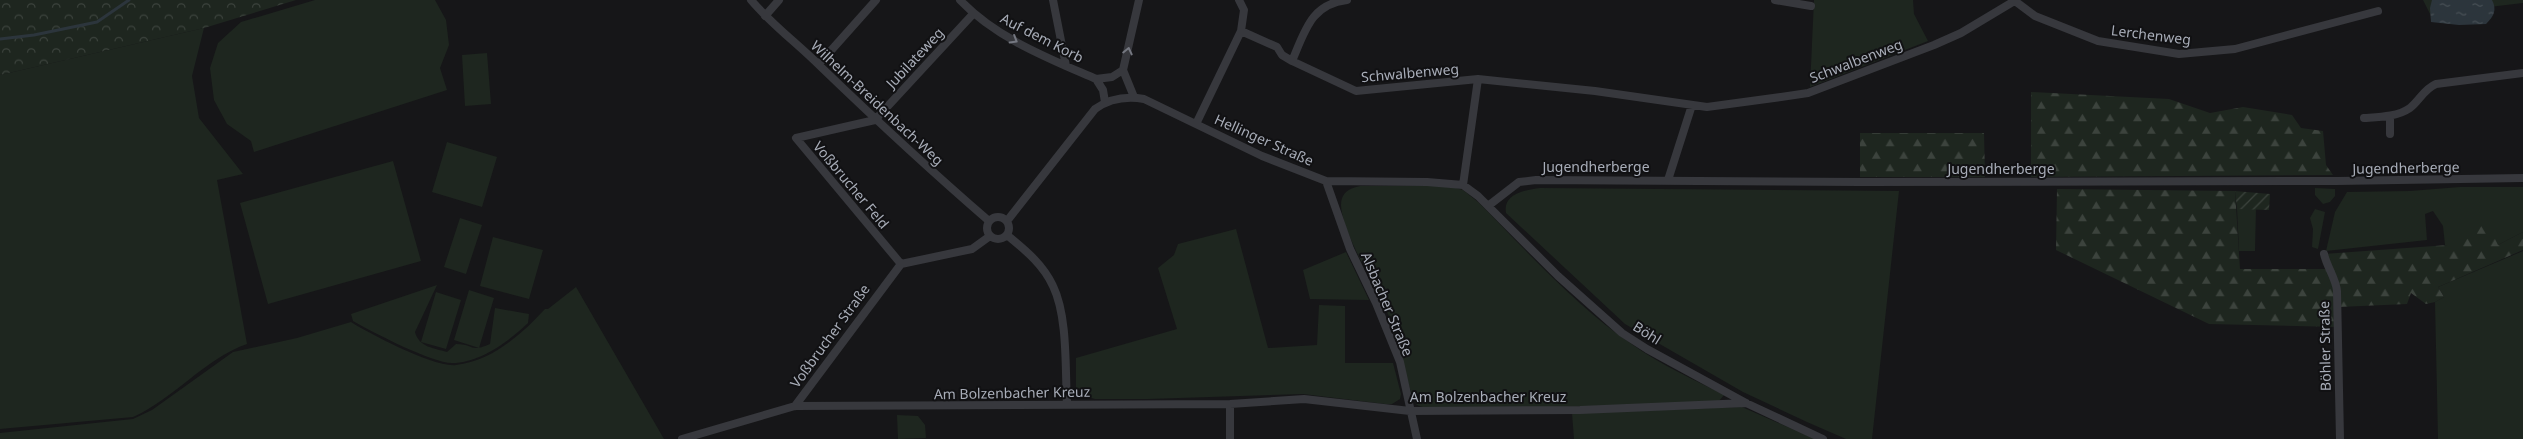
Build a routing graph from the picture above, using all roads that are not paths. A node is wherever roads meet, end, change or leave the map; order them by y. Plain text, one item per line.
1 (752, 0) edge
2 (779, 0) edge
3 (876, 0) edge
4 (960, 0) edge
5 (1053, 0) edge
6 (1140, 0) edge
7 (1239, 0) edge
8 (1347, 0) edge
9 (1775, 0) edge
10 (2016, 1) edge
11 (1811, 6) dead end
12 (2378, 11) dead end
13 (973, 14) junction
14 (765, 16) junction
15 (1241, 31) junction
16 (1292, 61) junction
17 (819, 64) junction
18 (1066, 66) junction
19 (1123, 70) junction
20 (2523, 73) edge
21 (1096, 79) junction
22 (1478, 79) junction
23 (1134, 98) junction
24 (1105, 102) junction
25 (1692, 106) junction
26 (2390, 116) junction
27 (2364, 118) dead end
28 (875, 120) junction
29 (1196, 124) junction
30 (2390, 134) dead end
31 (2523, 178) edge
32 (1326, 180) junction
33 (1668, 180) junction
34 (1463, 185) junction
35 (1488, 206) junction
36 (1007, 220) junction
37 (989, 221) junction
38 (1007, 235) junction
39 (990, 236) junction
40 (2324, 254) dead end
41 (901, 264) junction
42 (1746, 403) junction
43 (1067, 404) junction
44 (1230, 404) junction
45 (795, 406) junction
46 (1410, 410) junction
47 (682, 439) edge
48 (1230, 439) edge
49 (1417, 439) edge
50 (1823, 439) edge
51 (2340, 439) edge

1 - 14 street, Wilhelm-Breidenbach-Weg
2 - 14 street
3 - 17 street
4 - 13 street, Auf dem Korb
5 - 18 street
19 -> 6 street
7 - 15 street
8 - 16 street
9 - 11 street
10 - 12 street, Lerchenweg
10 - 25 street, Schwalbenweg
13 -> 18 street, Auf dem Korb
13 - 28 street, Jubilateweg
14 - 17 street, Wilhelm-Breidenbach-Weg
15 - 16 street, Schwalbenweg
15 - 29 street
16 - 22 street, Schwalbenweg
17 - 28 street, Wilhelm-Breidenbach-Weg
18 - 21 street, Auf dem Korb
19 - 21 street
19 - 23 street
20 - 26 street
21 - 24 street
22 - 25 street, Schwalbenweg
22 - 34 street, Schwalbenweg
23 - 24 street, Hellinger Straße
23 - 29 street, Hellinger Straße
24 - 36 street
25 - 33 street
26 - 27 street
26 - 30 street
28 - 37 street, Wilhelm-Breidenbach-Weg
28 - 41 street, Voßbrucher Feld
29 - 32 street, Hellinger Straße
31 - 33 street, Jugendherberge
32 - 34 street, Hellinger Straße
32 - 46 street, Alsbacher Straße
33 - 35 street, Jugendherberge
34 - 35 street
35 - 42 street, Böhl
36 - 37 street
36 - 38 street
37 - 39 street
38 - 39 street
38 - 43 street
39 - 41 street
40 - 51 street, Böhler Straße
41 - 45 street, Voßbrucher Straße
42 - 46 street, Am Bolzenbacher Kreuz
42 - 50 street, Böhl
43 - 44 street, Am Bolzenbacher Kreuz
43 - 45 street, Am Bolzenbacher Kreuz
44 - 46 street, Am Bolzenbacher Kreuz
44 - 48 street
45 - 47 street, Voßbrucher Straße
46 - 49 street, Alsbacher Straße

